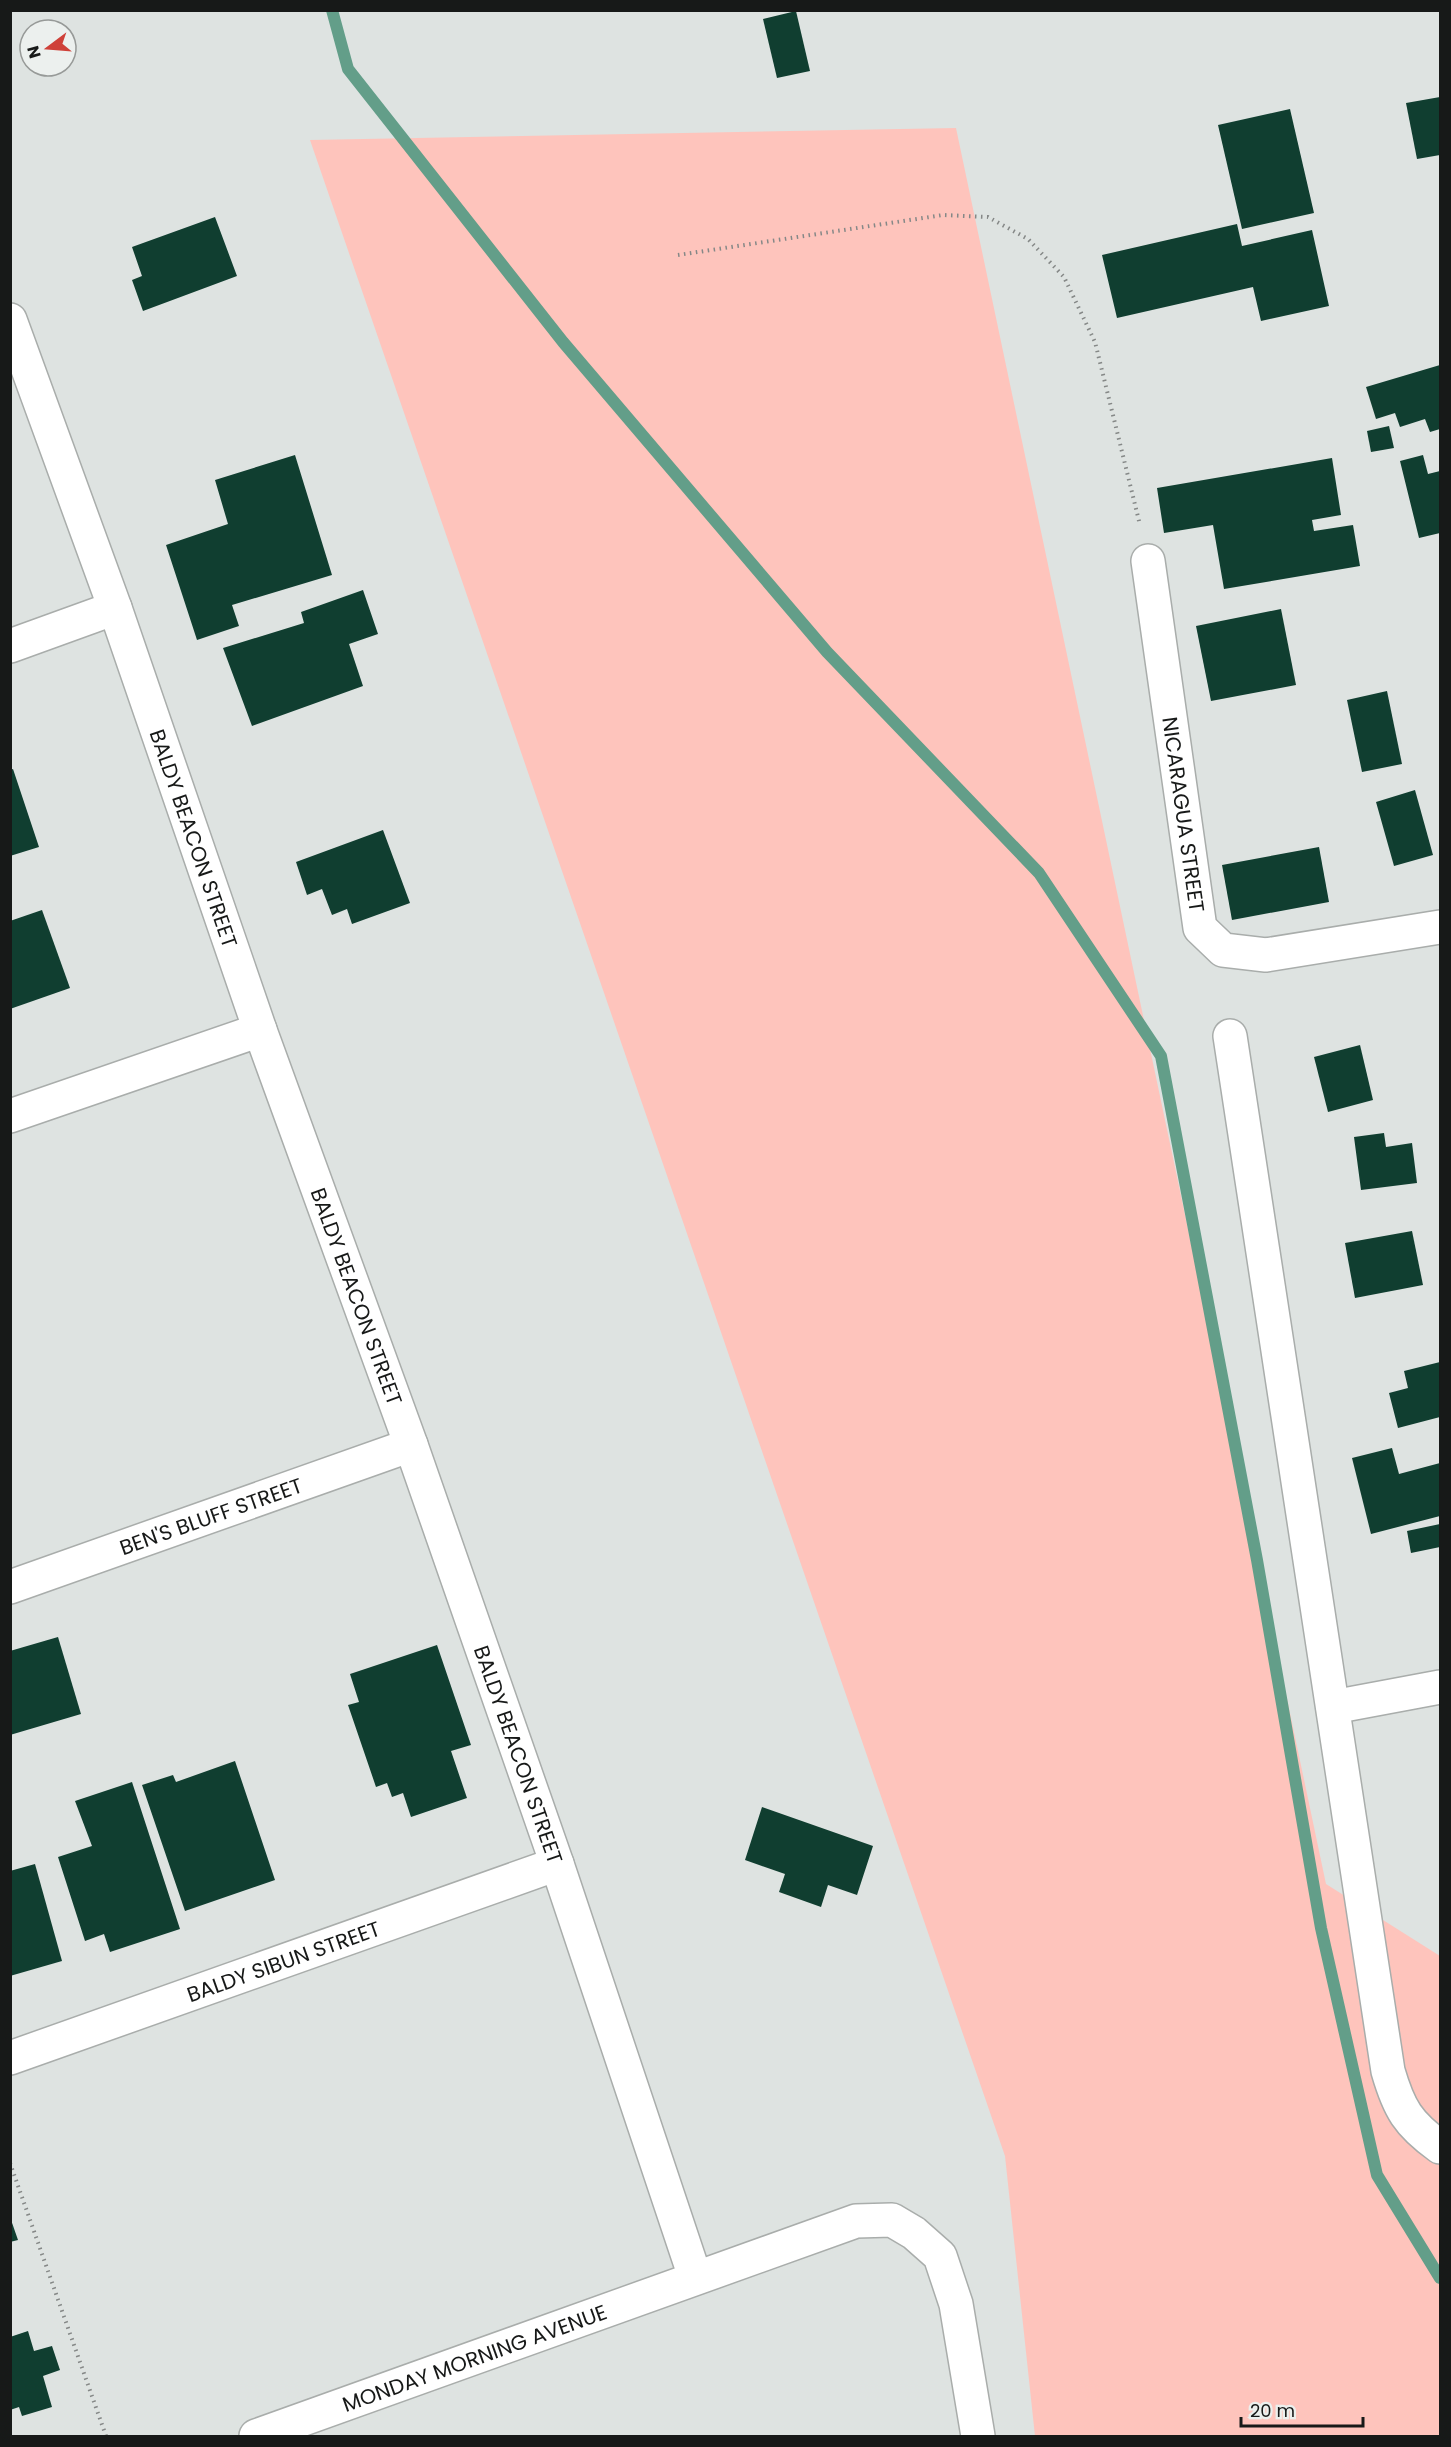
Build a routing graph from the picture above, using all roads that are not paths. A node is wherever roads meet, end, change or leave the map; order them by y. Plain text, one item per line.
1 (10, 320) edge
2 (1148, 561) road end
3 (115, 608) junction
4 (10, 646) edge
5 (1440, 927) edge
6 (260, 1030) junction
7 (1230, 1036) dead end
8 (10, 1116) edge
9 (411, 1445) junction
10 (10, 1587) edge
11 (1440, 1687) edge
12 (1333, 1707) junction
13 (557, 1864) junction
14 (10, 2058) edge
15 (1440, 2147) edge
16 (694, 2277) junction
17 (256, 2436) edge
18 (978, 2436) edge

1 - 3 street, BALDY BEACON STREET
2 - 5 street, NICARAGUA STREET
3 - 4 street
3 - 6 street, BALDY BEACON STREET
6 - 8 street
6 - 9 street, BALDY BEACON STREET
7 - 12 street
9 - 10 street, BEN'S BLUFF STREET
9 - 13 street, BALDY BEACON STREET
11 - 12 street
12 - 15 street
13 - 14 street, BALDY SIBUN STREET
13 - 16 street, BALDY BEACON STREET
16 - 17 street, MONDAY MORNING AVENUE
16 - 18 street, MONDAY MORNING AVENUE

